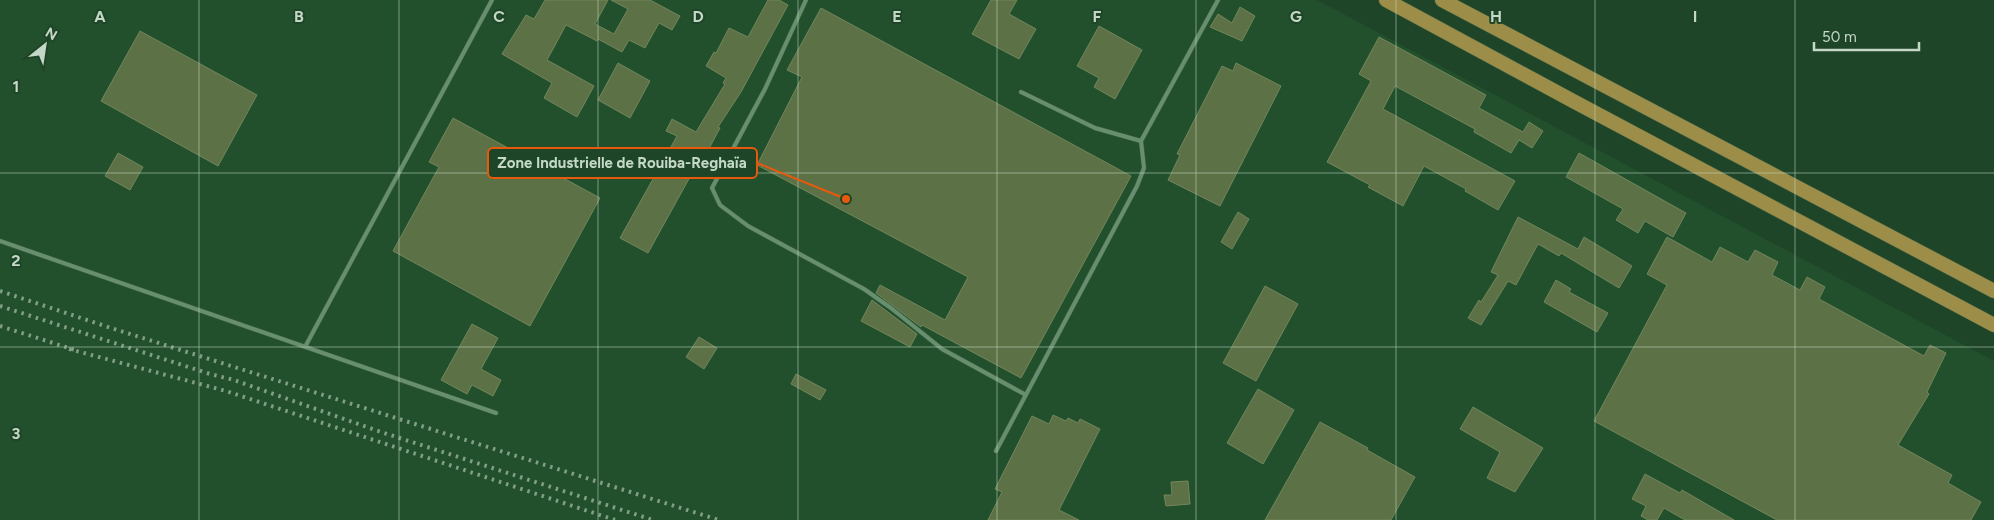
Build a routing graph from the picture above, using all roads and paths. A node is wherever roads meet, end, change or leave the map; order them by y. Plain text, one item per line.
1 (492, 0) edge
2 (806, 0) edge
3 (1218, 0) edge
4 (1386, 0) edge
5 (1442, 0) edge
6 (1021, 92) dead end
7 (1141, 141) junction
8 (0, 241) edge
9 (1994, 291) edge
10 (1994, 325) edge
11 (305, 347) junction
12 (1026, 395) junction
13 (496, 413) dead end
14 (996, 451) dead end

1 - 11 lane
2 - 12 lane
3 - 7 lane
4 - 10 highway
5 - 9 highway
6 - 7 lane
7 - 12 lane
8 - 11 lane
11 - 13 lane
12 - 14 lane

